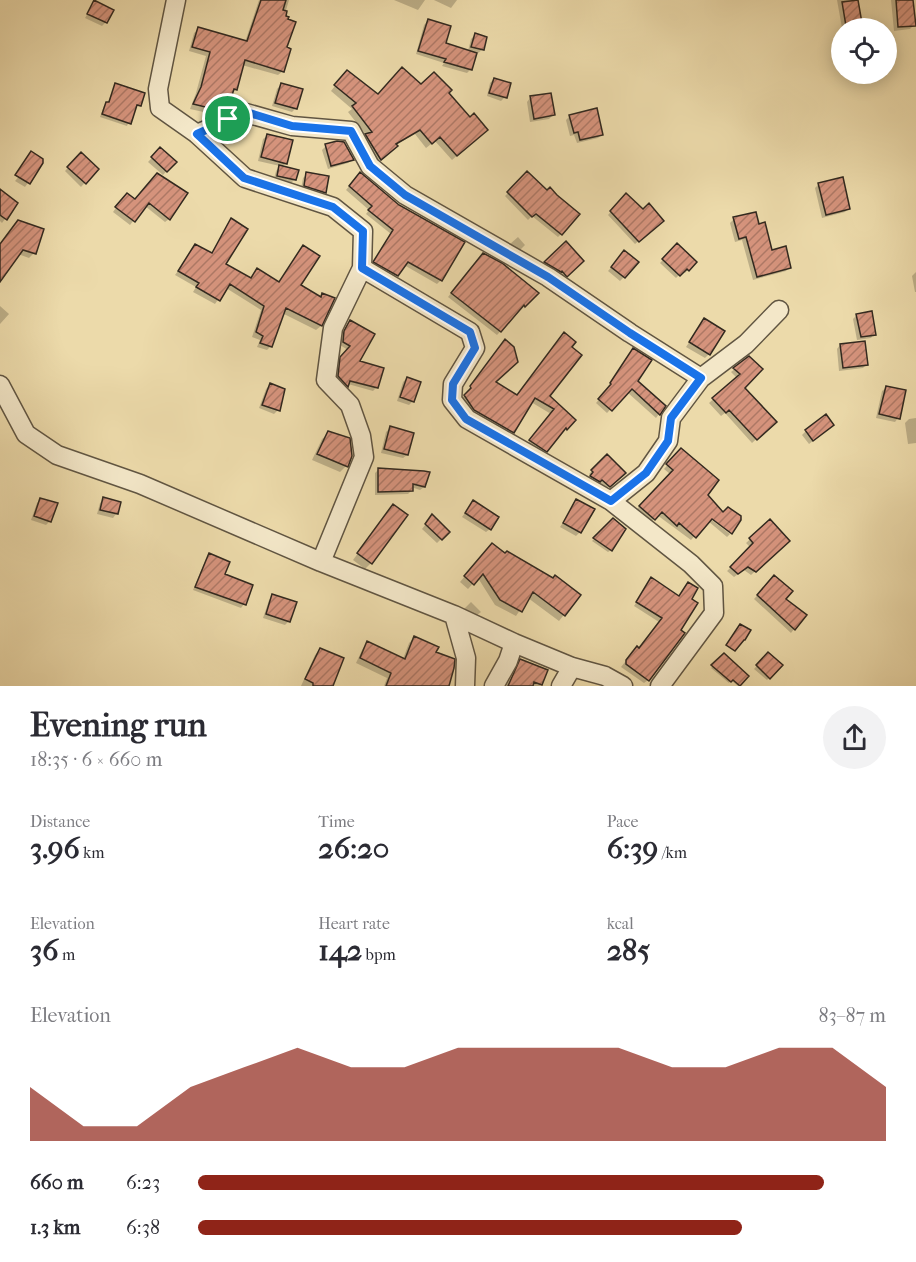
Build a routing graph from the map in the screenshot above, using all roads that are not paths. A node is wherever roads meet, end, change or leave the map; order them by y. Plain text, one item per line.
1 (176, 0) edge
2 (197, 134) junction
3 (362, 268) junction
4 (779, 310) dead end
5 (701, 378) junction
6 (0, 385) edge
7 (611, 501) junction
8 (321, 562) junction
9 (454, 615) junction
10 (514, 643) junction
11 (572, 667) junction
12 (465, 686) edge
13 (494, 686) edge
14 (561, 686) edge
15 (623, 686) edge
16 (660, 686) edge

1 - 2 street
2 - 3 street
2 - 5 street
3 - 7 street
3 - 8 street
4 - 5 street
5 - 7 street
6 - 8 street
7 - 16 street
8 - 9 street
9 - 10 street
9 - 12 street
10 - 11 street
10 - 13 street
11 - 14 street
11 - 15 street

